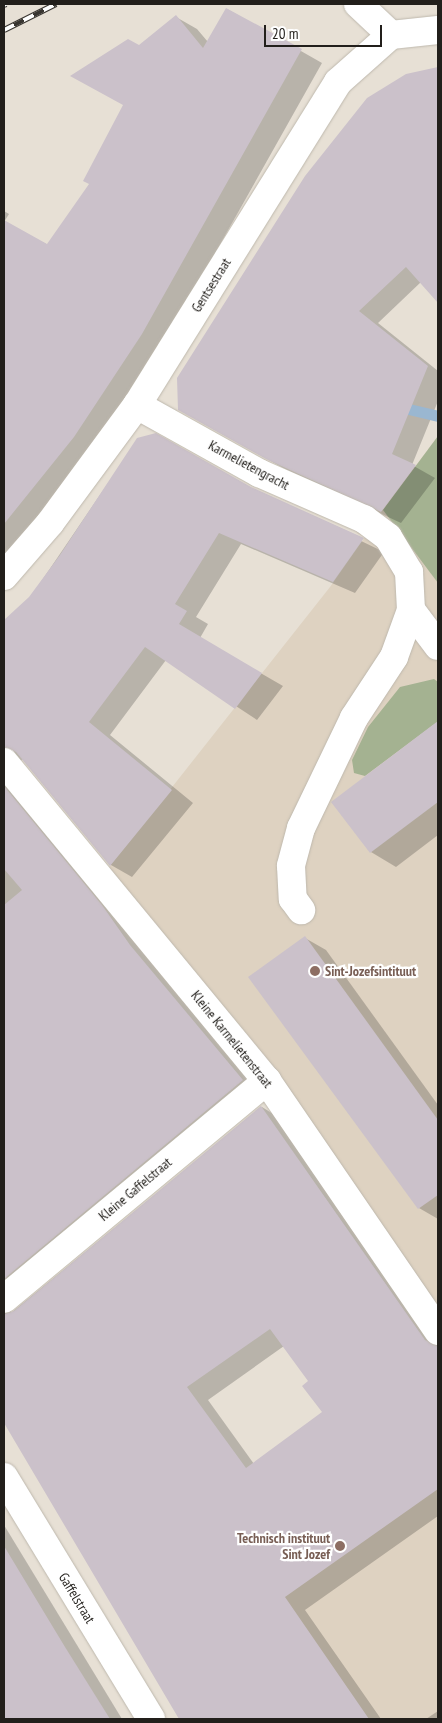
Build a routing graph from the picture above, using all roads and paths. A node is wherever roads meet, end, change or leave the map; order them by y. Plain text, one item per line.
1 (358, 4) edge
2 (438, 30) edge
3 (391, 35) junction
4 (137, 405) junction
5 (4, 576) edge
6 (411, 610) junction
7 (438, 646) edge
8 (4, 762) edge
9 (301, 910) dead end
10 (267, 1081) junction
11 (4, 1298) edge
12 (438, 1331) edge
13 (4, 1477) edge
14 (151, 1719) edge

1 - 3 street
2 - 3 street
3 - 4 street, Gentsestraat
4 - 5 street, Gentsestraat
4 - 6 street, Karmelietengracht
6 - 7 street
6 - 9 street
8 - 10 street, Kleine Karmelietenstraat
10 - 11 street, Kleine Gaffelstraat
10 - 12 street, Kleine Karmelietenstraat
13 - 14 street, Gaffelstraat

